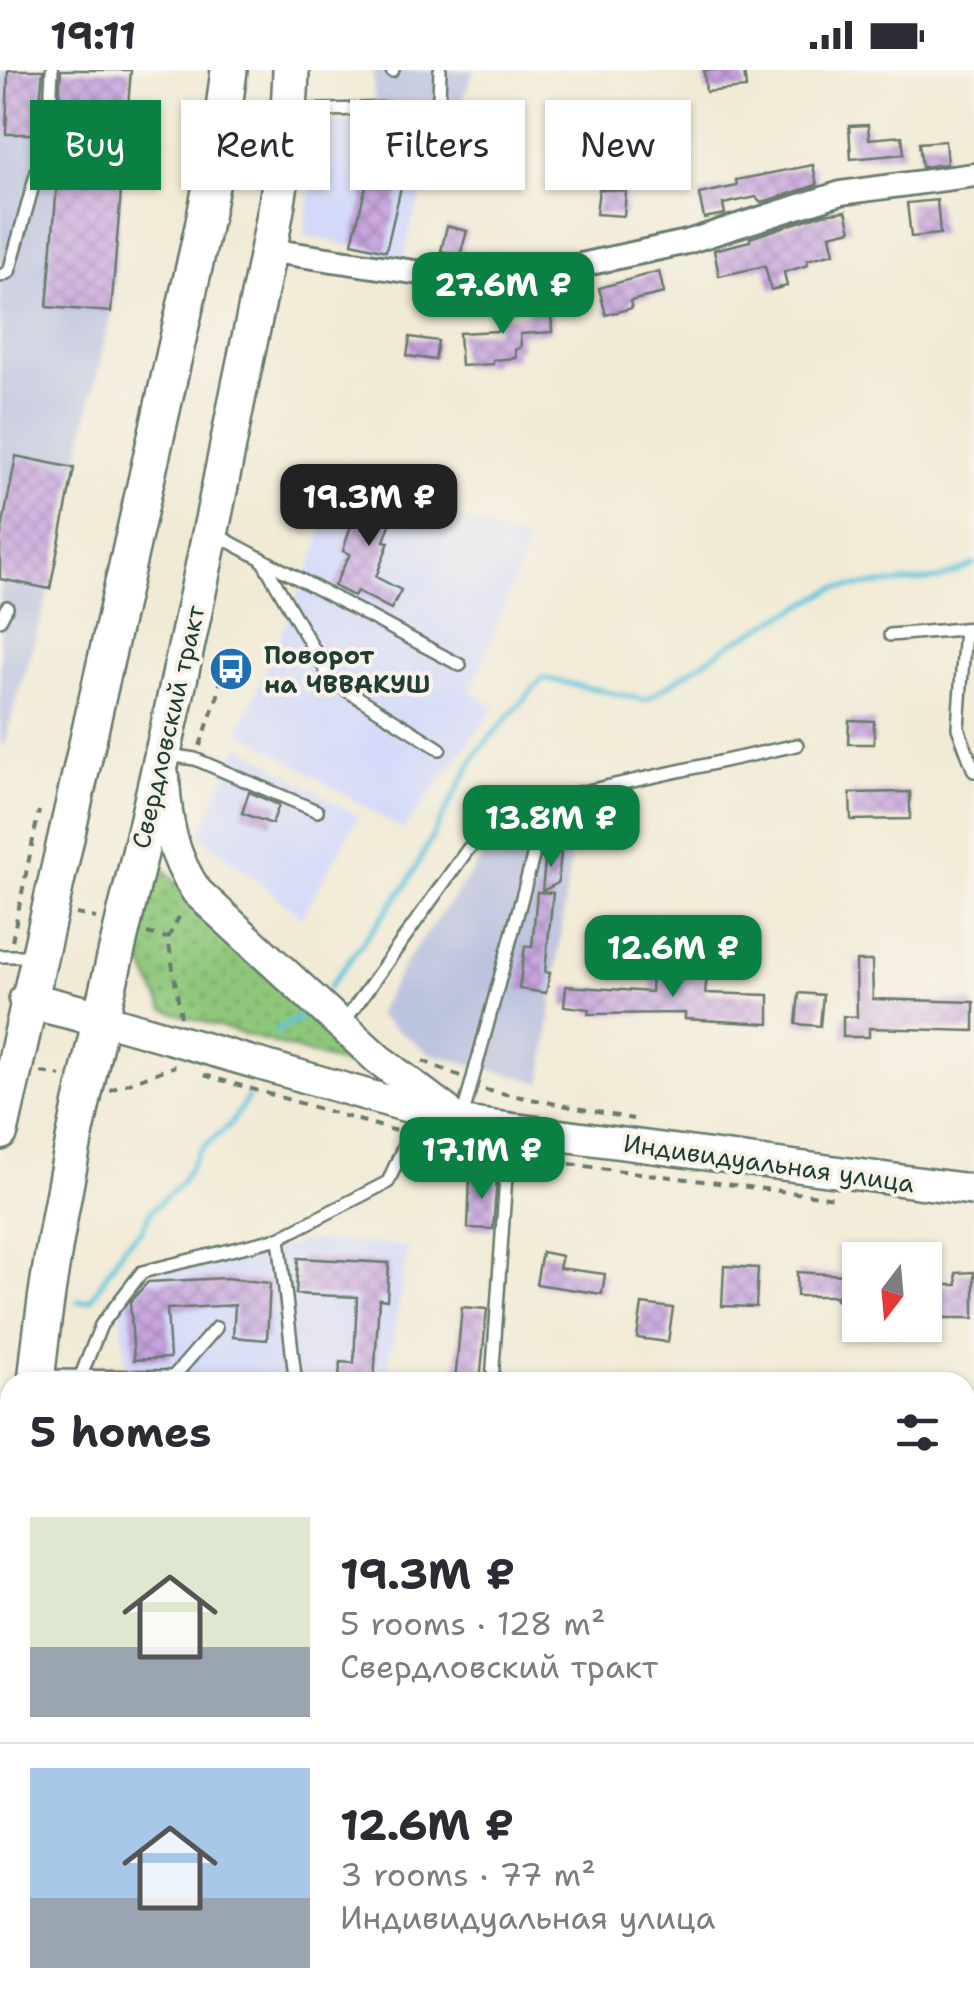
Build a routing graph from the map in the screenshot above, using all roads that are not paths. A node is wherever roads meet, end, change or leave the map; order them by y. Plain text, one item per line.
1 (52, 70) edge
2 (229, 70) edge
3 (291, 70) edge
4 (440, 70) edge
5 (290, 100) edge
6 (330, 111) edge
7 (974, 174) edge
8 (276, 190) edge
9 (266, 250) junction
10 (0, 276) edge
11 (211, 532) junction
12 (261, 558) junction
13 (7, 606) dead end
14 (0, 620) edge
15 (970, 629) edge
16 (890, 636) dead end
17 (460, 664) dead end
18 (796, 745) dead end
19 (440, 749) dead end
20 (163, 754) junction
21 (974, 771) edge
22 (318, 811) dead end
23 (537, 842) dead end
24 (16, 956) edge
25 (28, 1000) junction
26 (100, 1018) junction
27 (341, 1026) junction
28 (420, 1110) junction
29 (461, 1122) junction
30 (509, 1128) junction
31 (0, 1132) edge
32 (974, 1190) edge
33 (279, 1238) junction
34 (216, 1328) dead end
35 (37, 1372) edge
36 (82, 1372) edge
37 (177, 1372) edge
38 (294, 1372) edge
39 (493, 1372) edge

1 - 10 lane
2 - 24 main road
3 - 5 main road, Свердловский тракт
4 - 6 lane
7 - 9 street
8 - 9 main road, Свердловский тракт
9 - 11 main road, Свердловский тракт
11 - 12 lane
11 - 20 main road, Свердловский тракт
12 - 17 lane
12 - 19 lane
13 - 14 lane
15 - 16 lane
15 - 21 lane
18 - 27 lane
20 - 22 lane
20 - 26 main road, Свердловский тракт
20 - 27 main road
23 - 29 lane
24 - 25 main road
25 - 26 main road
25 - 31 main road
26 - 28 main road, Индивидуальная улица
26 - 35 main road, Свердловский тракт
27 - 29 main road
28 - 29 main road, Индивидуальная улица
28 - 33 lane
29 - 30 main road, Индивидуальная улица
30 - 32 main road, Индивидуальная улица
30 - 39 lane
33 - 36 lane
33 - 38 lane
34 - 37 lane

